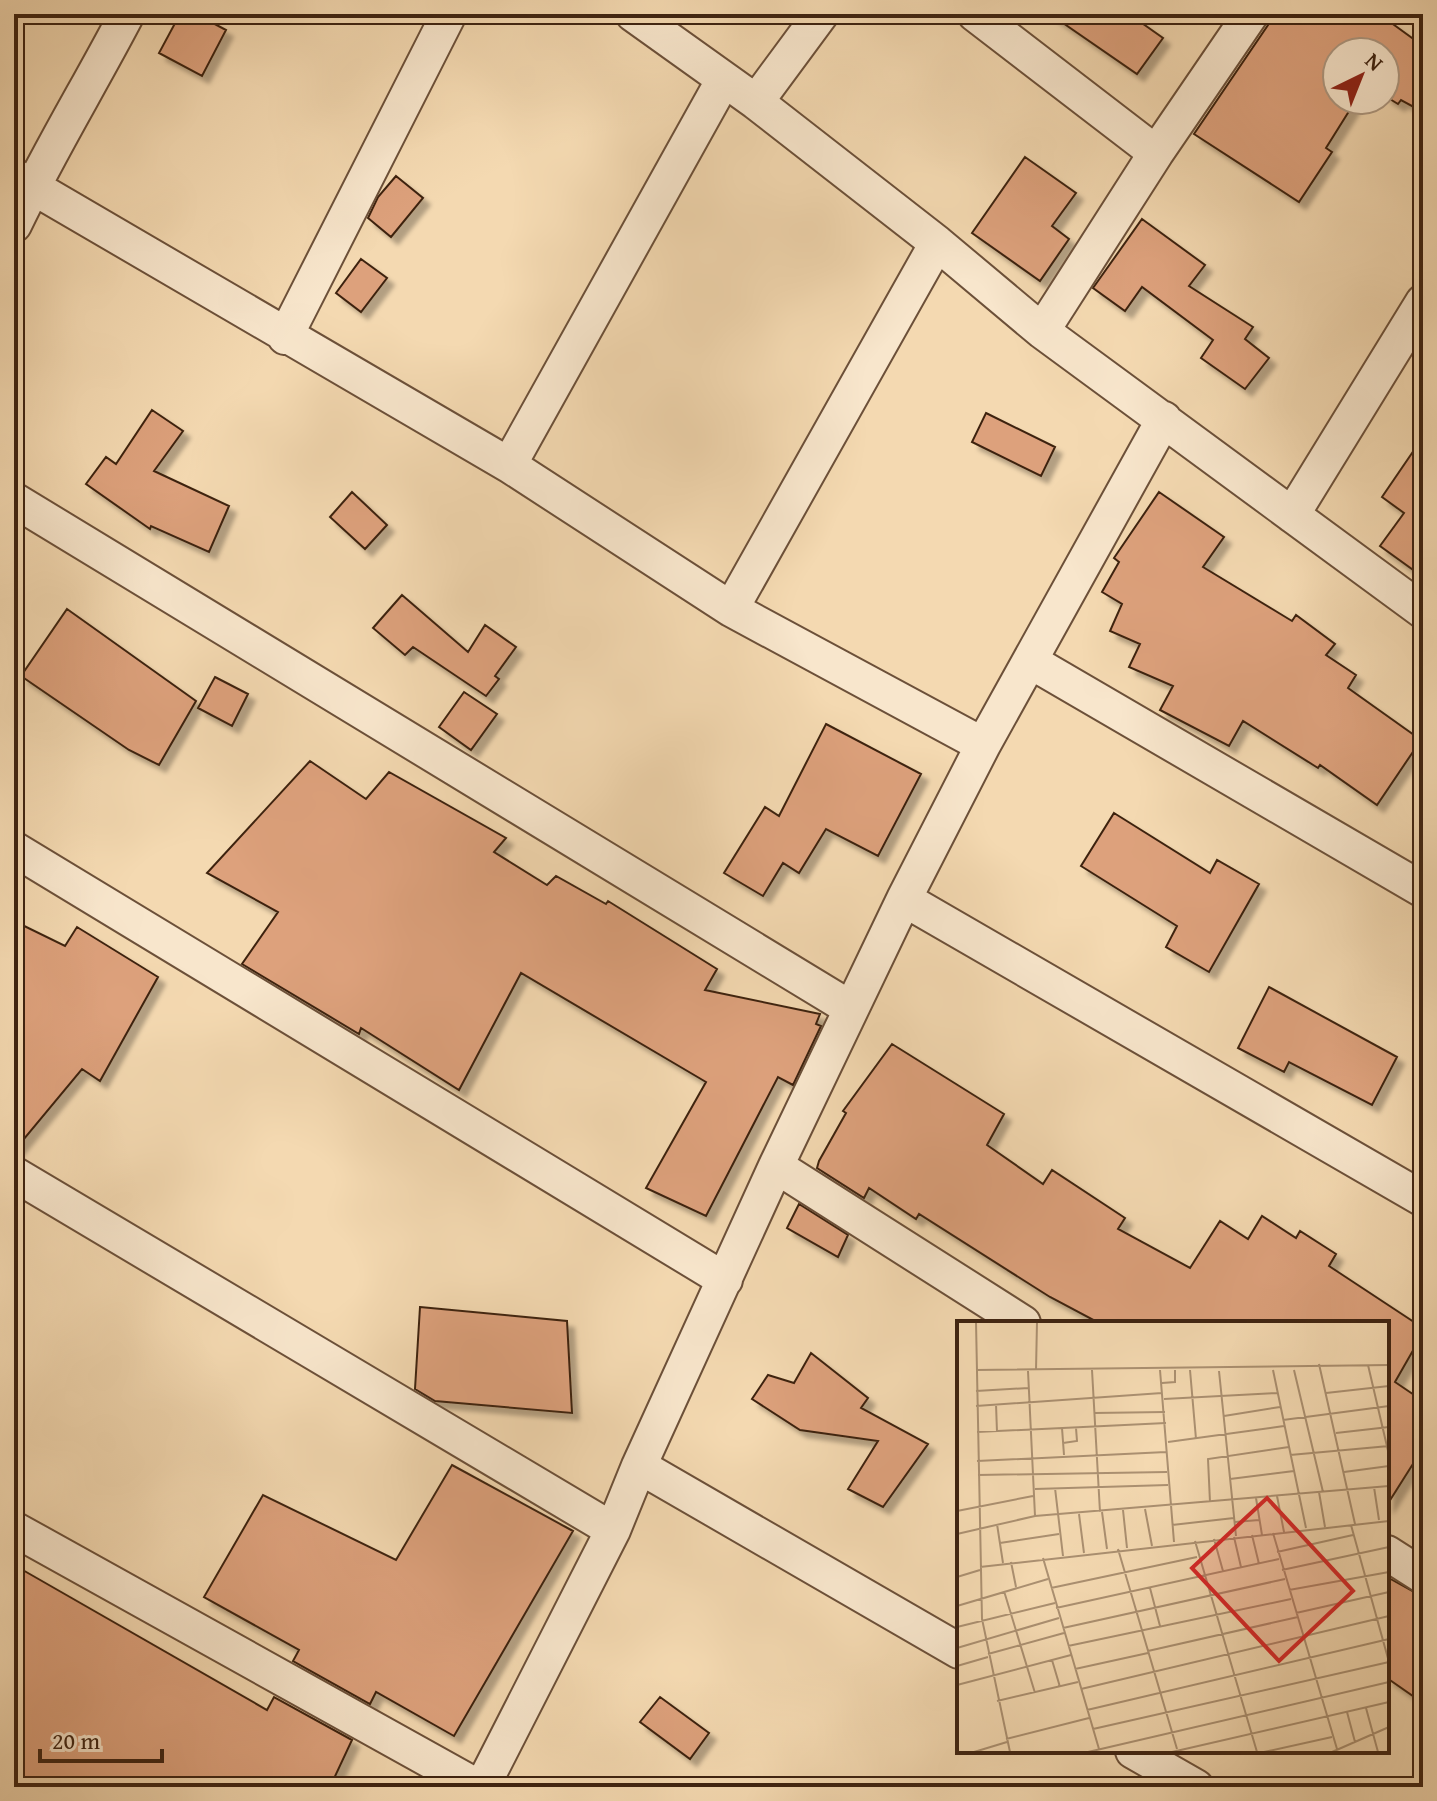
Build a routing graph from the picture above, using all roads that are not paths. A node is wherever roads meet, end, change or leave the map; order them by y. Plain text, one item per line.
1 (127, 14) edge
2 (449, 14) edge
3 (633, 14) edge
4 (821, 14) edge
5 (975, 14) edge
6 (1251, 14) edge
7 (724, 79) junction
8 (756, 102) junction
9 (1156, 153) junction
10 (23, 181) edge
11 (14, 225) edge
12 (937, 243) junction
13 (1423, 302) edge
14 (1042, 331) junction
15 (285, 337) junction
16 (1164, 419) junction
17 (509, 465) junction
18 (14, 500) edge
19 (1292, 515) junction
20 (731, 609) junction
21 (1423, 611) edge
22 (1030, 661) junction
23 (983, 745) junction
24 (14, 849) edge
25 (1423, 890) edge
26 (904, 899) junction
27 (850, 1008) junction
28 (776, 1166) junction
29 (14, 1174) edge
30 (1423, 1199) edge
31 (725, 1280) junction
32 (1020, 1321) edge
33 (639, 1466) junction
34 (14, 1529) edge
35 (613, 1530) junction
36 (1389, 1554) edge
37 (1423, 1576) edge
38 (957, 1650) edge
39 (1136, 1753) edge
40 (480, 1787) edge
41 (1196, 1787) edge

1 - 10 street
2 - 15 street
3 - 7 street
4 - 8 street
5 - 9 street
6 - 9 street
7 - 8 street
7 - 17 street
8 - 12 street
9 - 14 street
10 - 11 street
10 - 15 street
12 - 14 street
12 - 20 street
13 - 19 street
14 - 16 street
15 - 17 street
16 - 19 street
16 - 22 street
17 - 20 street
18 - 27 street
19 - 21 street
20 - 23 street
22 - 23 street
22 - 25 street
23 - 26 street
24 - 31 street
26 - 27 street
26 - 30 street
27 - 28 street
28 - 31 street
28 - 32 street
29 - 35 street
31 - 33 street
33 - 35 street
33 - 38 street
34 - 40 street
35 - 40 street
36 - 37 street
39 - 41 street

